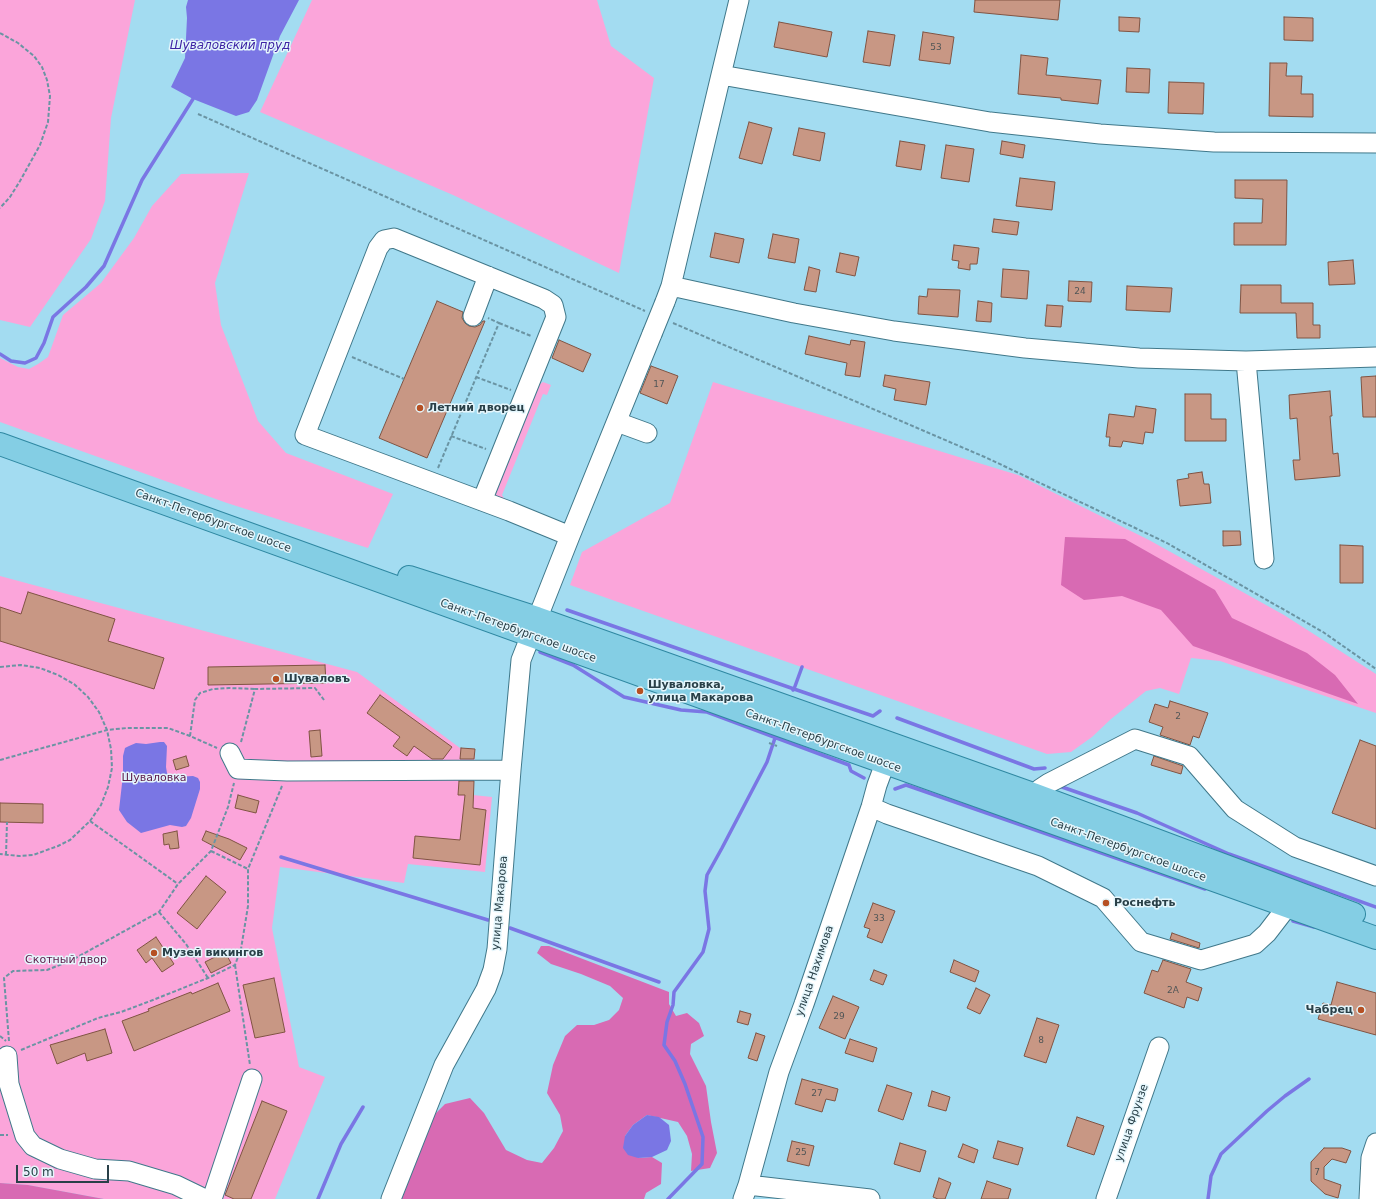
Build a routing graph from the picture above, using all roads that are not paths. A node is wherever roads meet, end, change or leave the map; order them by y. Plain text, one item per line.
1 (739, 0) edge
2 (721, 75) junction
3 (1376, 143) edge
4 (488, 276) junction
5 (662, 309) junction
6 (473, 314) road end
7 (1376, 357) edge
8 (1246, 361) junction
9 (617, 422) junction
10 (0, 429) edge
11 (647, 433) dead end
12 (0, 444) edge
13 (482, 501) junction
14 (570, 536) junction
15 (1264, 559) dead end
16 (534, 627) junction
17 (889, 754) junction
18 (234, 761) road end
19 (511, 770) junction
20 (1036, 795) junction
21 (871, 807) junction
22 (1376, 876) edge
23 (1287, 907) junction
24 (1376, 922) edge
25 (1376, 938) edge
26 (1159, 1047) dead end
27 (7, 1056) road end
28 (252, 1079) road end
29 (1376, 1143) edge
30 (746, 1192) edge
31 (205, 1199) edge
32 (212, 1199) edge
33 (390, 1199) edge
34 (870, 1199) edge
35 (1106, 1199) edge
36 (1369, 1199) edge

1 - 2 street, улица Макарова
2 - 3 street
2 - 5 street, улица Макарова
4 - 6 street
4 - 13 street
4 - 13 street
5 - 8 street
5 - 9 street, улица Макарова
7 - 8 street
8 - 15 street
9 - 11 street
9 - 14 street, улица Макарова
10 - 16 main road, Санкт-Петербургское шоссе
12 - 16 main road, Санкт-Петербургское шоссе
13 - 14 street
14 - 16 street, улица Макарова
16 - 17 main road, Санкт-Петербургское шоссе
16 - 19 street, улица Макарова
17 - 20 main road, Санкт-Петербургское шоссе
17 - 21 street, улица Нахимова
17 - 23 main road, Санкт-Петербургское шоссе
18 - 19 street
19 - 33 street, улица Макарова
20 - 22 street
20 - 24 main road, Санкт-Петербургское шоссе
21 - 23 street
21 - 30 street, улица Нахимова
23 - 25 main road, Санкт-Петербургское шоссе
26 - 35 street, улица Фрунзе
27 - 31 street
28 - 32 street
29 - 36 street
30 - 34 street

